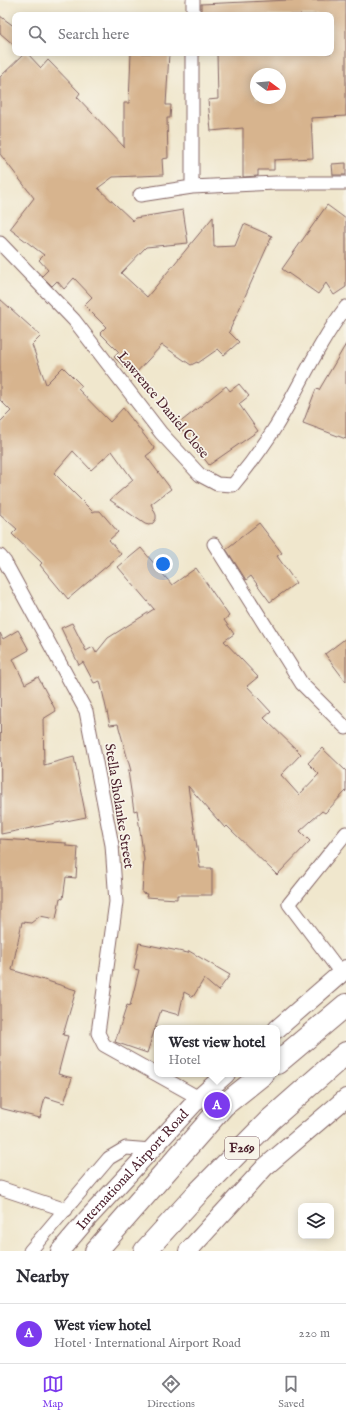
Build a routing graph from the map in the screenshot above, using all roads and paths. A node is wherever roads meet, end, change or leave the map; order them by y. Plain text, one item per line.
1 (193, 0) edge
2 (193, 12) edge
3 (192, 56) edge
4 (346, 183) edge
5 (192, 187) junction
6 (140, 195) dead end
7 (0, 244) edge
8 (346, 307) edge
9 (214, 544) dead end
10 (0, 556) edge
11 (346, 728) edge
12 (346, 833) edge
13 (343, 971) edge
14 (346, 1005) edge
15 (280, 1026) edge
16 (346, 1053) edge
17 (280, 1060) edge
18 (154, 1073) edge
19 (161, 1077) edge
20 (223, 1077) edge
21 (259, 1077) edge
22 (199, 1098) junction
23 (346, 1098) edge
24 (151, 1150) junction
25 (0, 1188) edge
26 (66, 1210) junction
27 (30, 1251) edge
28 (60, 1251) edge
29 (96, 1251) edge
30 (145, 1251) edge
31 (188, 1251) edge

1 - 2 street
3 - 5 street
4 - 5 street
5 - 6 street
7 - 8 street, Lawrence Daniel Close
9 - 11 street
10 - 18 street, Stella Sholanke Street
12 - 13 street
13 - 15 main road
14 - 17 highway
16 - 30 highway, F269
19 - 22 street, Stella Sholanke Street
20 - 22 main road, International Airport Road
21 - 29 highway, International Airport Road
22 - 24 main road, International Airport Road
23 - 31 main road
24 - 26 street
24 - 28 main road, International Airport Road
25 - 26 street
26 - 27 street

